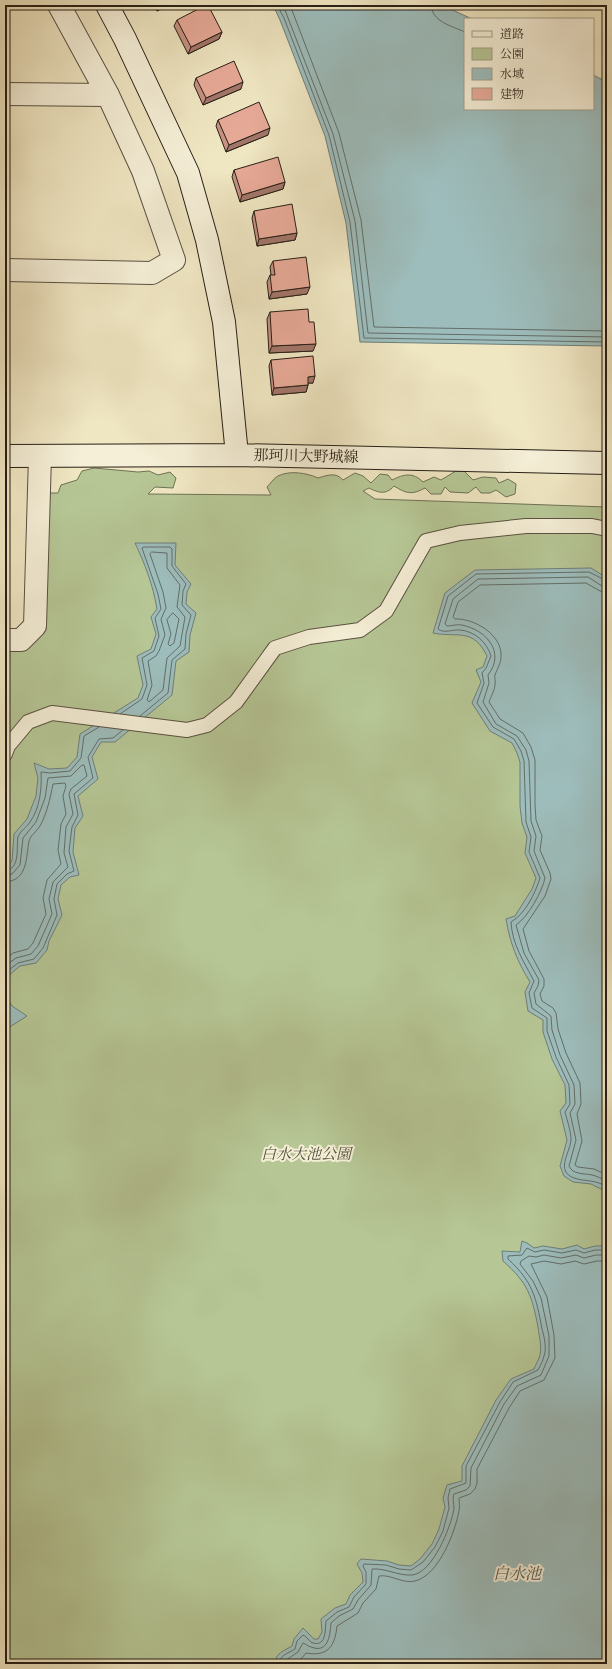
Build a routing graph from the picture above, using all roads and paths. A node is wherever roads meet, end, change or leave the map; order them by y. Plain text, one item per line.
1 (58, 5) edge
2 (108, 5) edge
3 (5, 94) edge
4 (108, 95) junction
5 (5, 270) edge
6 (237, 455) junction
7 (5, 456) edge
8 (40, 456) junction
9 (607, 463) edge
10 (607, 529) edge
11 (5, 640) edge
12 (5, 754) edge

1 - 4 street
2 - 6 street
3 - 4 street
4 - 5 street
6 - 8 street, 那珂川大野城線
6 - 9 street, 那珂川大野城線
7 - 8 street, 那珂川大野城線
8 - 11 street
10 - 12 lane

